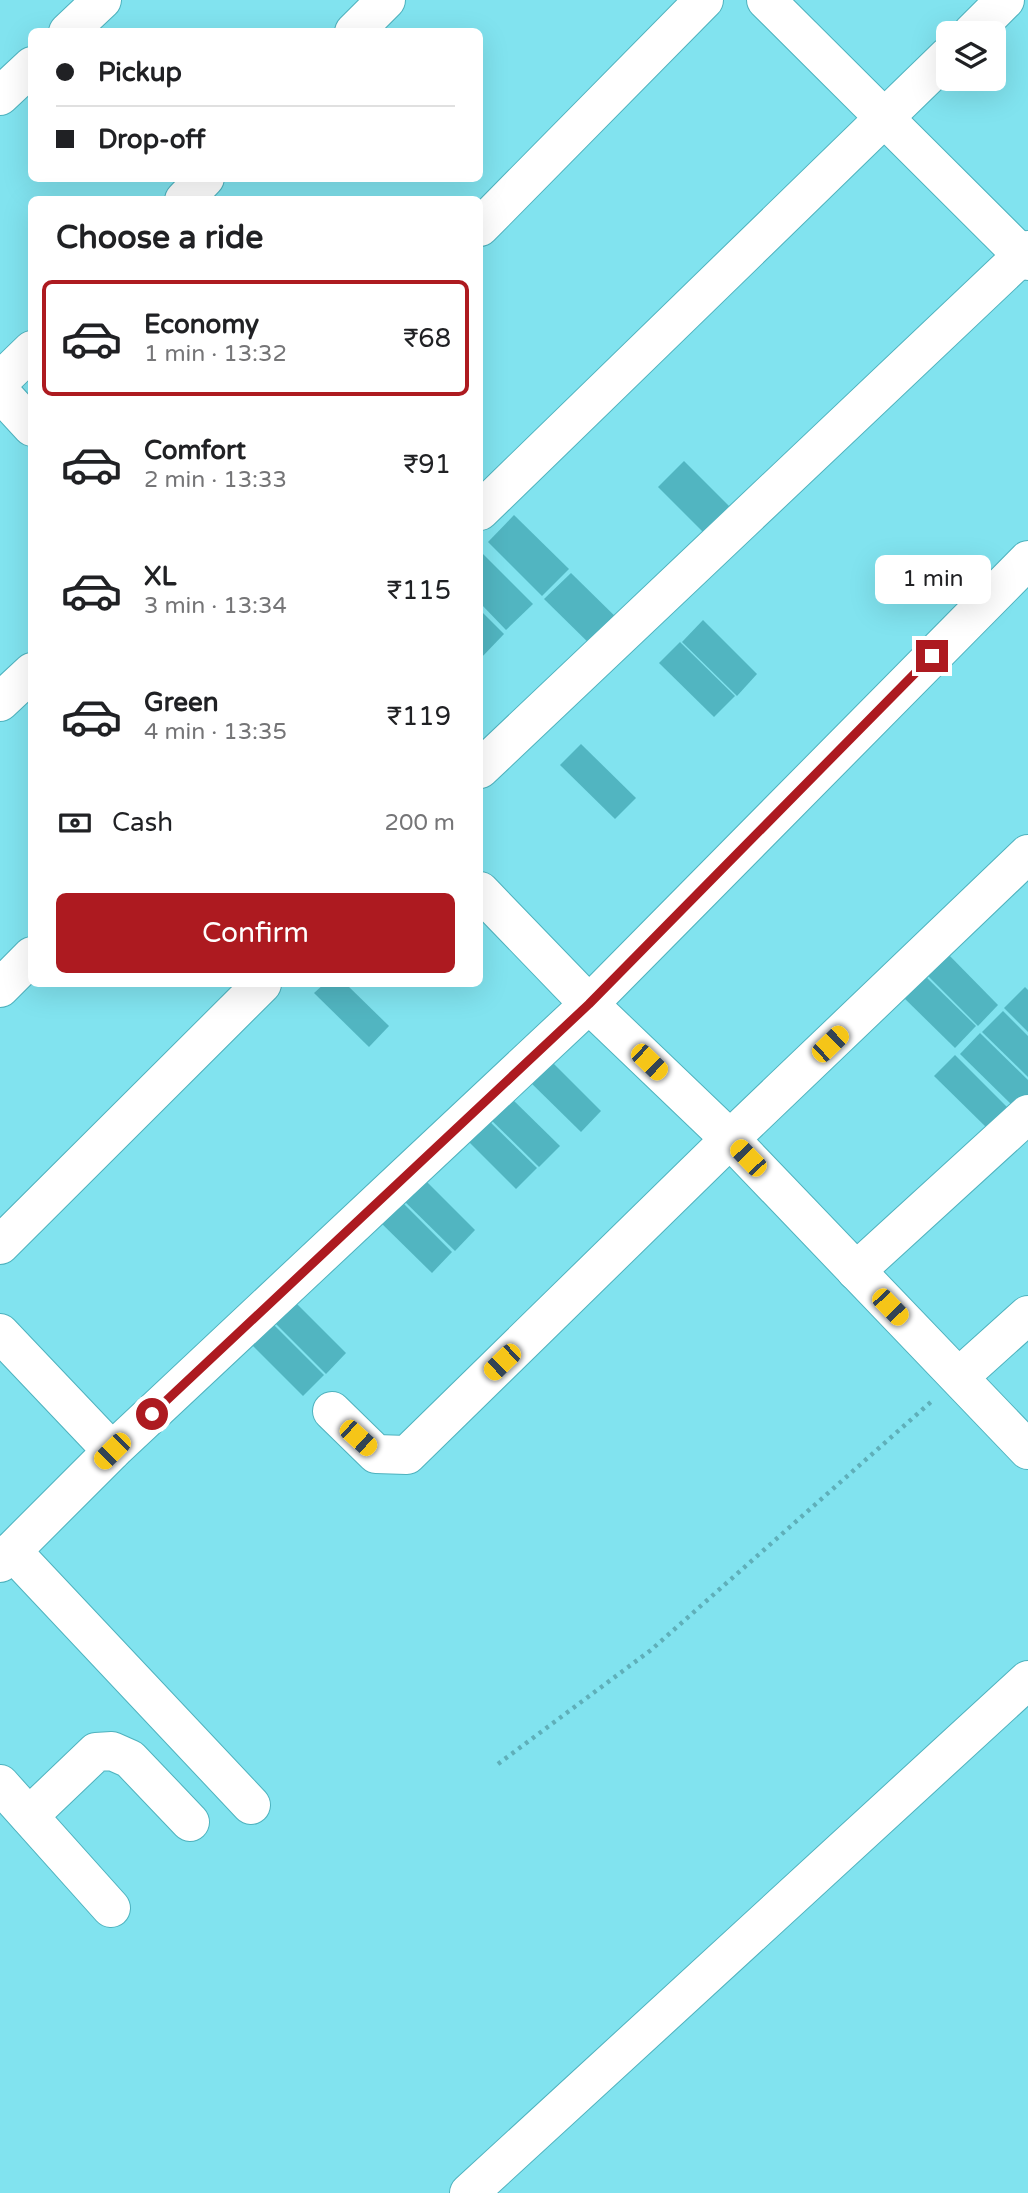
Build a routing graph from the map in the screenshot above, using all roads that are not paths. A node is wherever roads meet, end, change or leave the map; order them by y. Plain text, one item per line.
1 (102, 0) edge
2 (386, 0) edge
3 (704, 0) edge
4 (766, 0) edge
5 (1005, 0) edge
6 (984, 21) edge
7 (72, 28) edge
8 (358, 28) edge
9 (936, 68) edge
10 (28, 70) edge
11 (0, 96) edge
12 (885, 118) junction
13 (201, 182) edge
14 (188, 196) edge
15 (483, 224) edge
16 (1026, 256) edge
17 (28, 354) edge
18 (0, 381) edge
19 (0, 393) edge
20 (28, 423) edge
21 (483, 508) edge
22 (1028, 560) edge
23 (28, 676) edge
24 (0, 702) edge
25 (483, 766) edge
26 (1028, 854) edge
27 (483, 894) edge
28 (28, 960) edge
29 (259, 987) edge
30 (0, 988) edge
31 (589, 1004) junction
32 (1028, 1114) edge
33 (730, 1139) junction
34 (0, 1245) edge
35 (856, 1271) junction
36 (1028, 1315) edge
37 (0, 1333) edge
38 (959, 1377) junction
39 (332, 1411) dead end
40 (1028, 1450) edge
41 (112, 1451) junction
42 (6, 1557) edge
43 (1028, 1680) edge
44 (0, 1784) edge
45 (251, 1805) dead end
46 (29, 1816) junction
47 (190, 1822) dead end
48 (111, 1909) dead end
49 (468, 2193) edge

1 - 7 street
2 - 8 street
3 - 15 street
4 - 12 street
5 - 6 street
9 - 12 street
10 - 11 street
12 - 16 street
12 - 21 street
13 - 14 street
16 - 25 street
17 - 18 street
19 - 20 street
22 - 31 street
23 - 24 street
26 - 33 street
27 - 31 street
28 - 30 street
29 - 34 street
31 - 33 street
31 - 41 street
32 - 35 street
33 - 35 street
33 - 39 street
35 - 38 street
36 - 38 street
37 - 41 street
38 - 40 street
41 - 42 street
42 - 45 street
43 - 49 street
44 - 46 street
46 - 47 street
46 - 48 street

